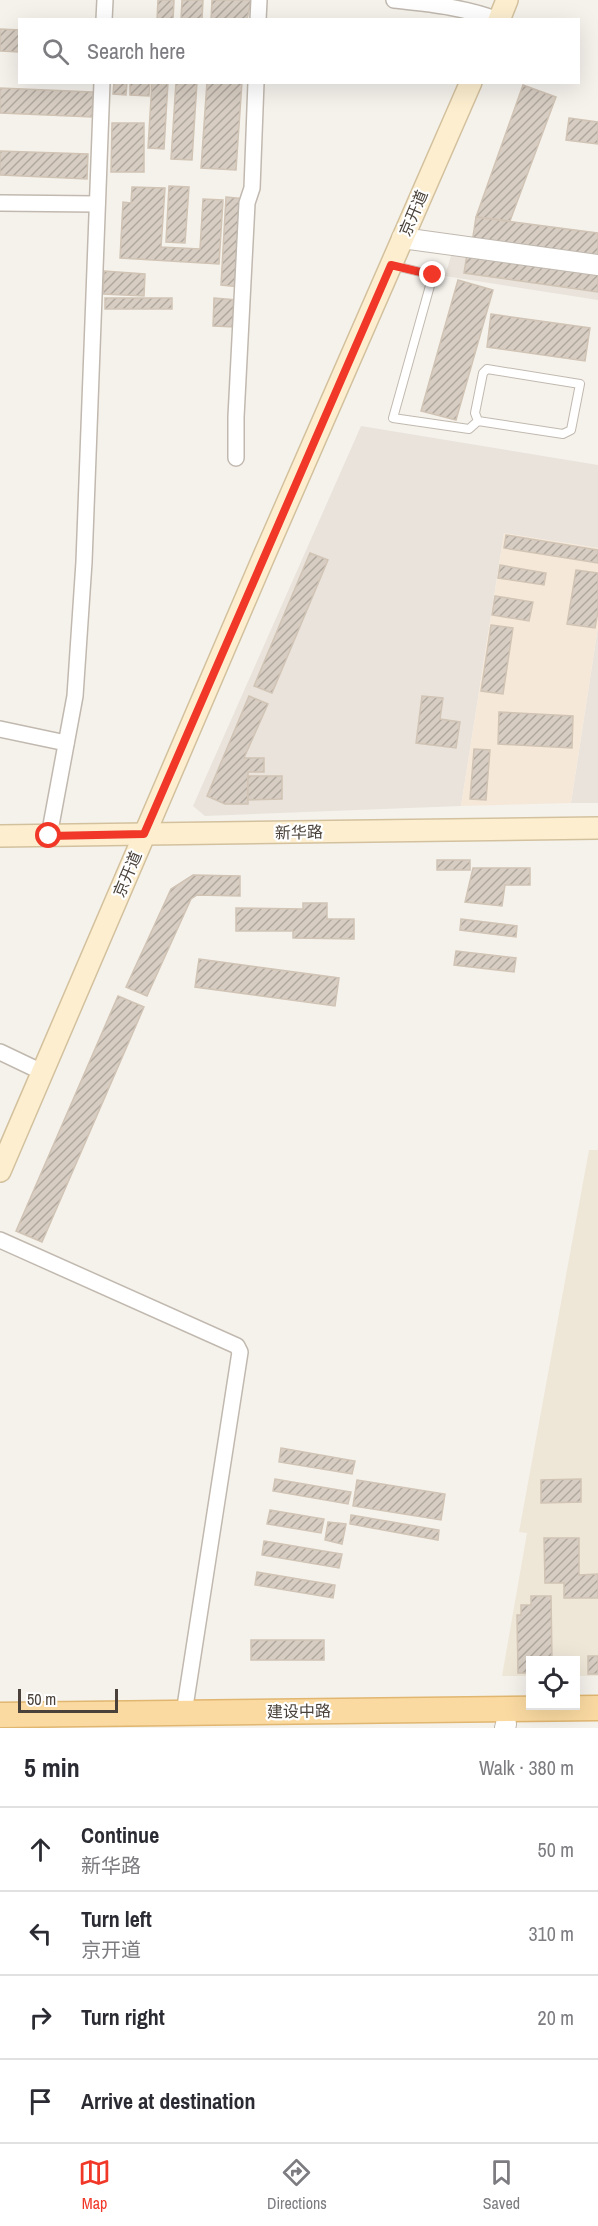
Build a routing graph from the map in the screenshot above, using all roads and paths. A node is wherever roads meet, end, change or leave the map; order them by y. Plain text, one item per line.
1 (105, 0) edge
2 (259, 0) edge
3 (394, 0) edge
4 (507, 0) edge
5 (104, 18) edge
6 (258, 18) edge
7 (493, 18) edge
8 (499, 18) edge
9 (102, 84) edge
10 (256, 84) edge
11 (470, 84) edge
12 (0, 203) edge
13 (97, 204) junction
14 (402, 238) junction
15 (391, 265) junction
16 (598, 265) edge
17 (478, 421) junction
18 (236, 458) dead end
19 (0, 729) edge
20 (66, 742) junction
21 (598, 828) edge
22 (144, 834) junction
23 (0, 836) edge
24 (49, 836) junction
25 (0, 1052) edge
26 (42, 1071) junction
27 (0, 1171) edge
28 (0, 1240) edge
29 (598, 1708) edge
30 (184, 1713) junction
31 (0, 1715) edge
32 (598, 1723) edge
33 (506, 1726) edge
34 (116, 1728) edge

1 - 5 street
2 - 6 street
3 - 7 street
4 - 8 main road
9 - 13 street
10 - 18 street
11 - 14 main road, 京开道
12 - 13 street
13 - 20 street
14 - 15 main road, 京开道
14 - 16 street
15 - 17 lane
15 - 22 main road, 京开道
17 - 17 lane
19 - 20 street
20 - 24 street
21 - 22 main road, 新华路
22 - 24 main road, 新华路
22 - 26 main road, 京开道
23 - 24 main road, 新华路
25 - 26 street
26 - 27 main road, 京开道
28 - 30 street
29 - 30 main road, 建设中路
30 - 31 main road, 建设中路
32 - 33 main road, 建设中路
33 - 34 main road, 建设中路

